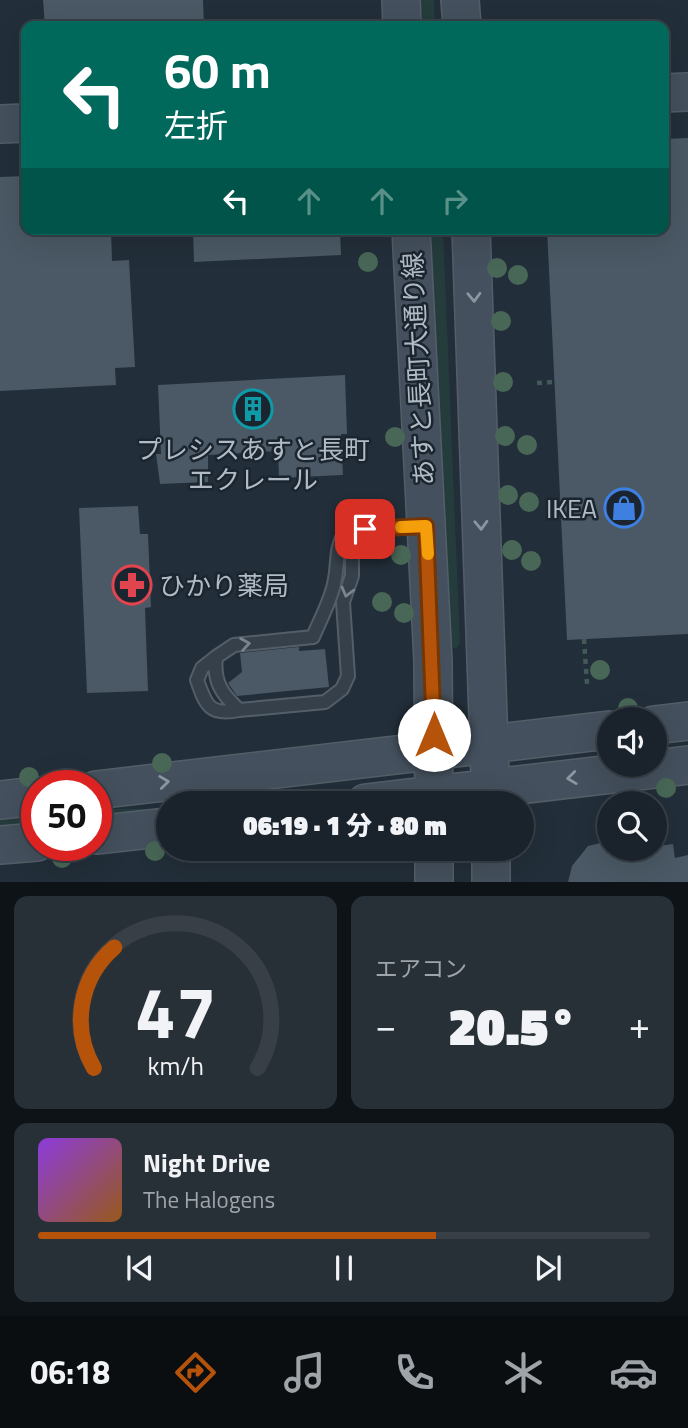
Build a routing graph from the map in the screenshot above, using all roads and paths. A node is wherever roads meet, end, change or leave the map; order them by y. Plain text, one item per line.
1 (401, 0) edge
2 (460, 0) edge
3 (402, 21) edge
4 (462, 21) edge
5 (688, 92) edge
6 (669, 93) edge
7 (21, 123) edge
8 (0, 124) edge
9 (411, 235) edge
10 (471, 235) edge
11 (554, 382) dead end
12 (537, 383) dead end
13 (426, 526) junction
14 (365, 529) junction
15 (584, 639) dead end
16 (216, 657) junction
17 (587, 684) dead end
18 (239, 710) junction
19 (688, 721) edge
20 (667, 723) edge
21 (597, 731) edge
22 (489, 744) junction
23 (434, 751) junction
24 (688, 765) edge
25 (112, 788) edge
26 (434, 791) edge
27 (491, 791) edge
28 (517, 791) edge
29 (21, 798) edge
30 (0, 800) edge
31 (156, 828) edge
32 (112, 833) edge
33 (21, 843) edge
34 (0, 845) edge
35 (434, 861) edge
36 (491, 861) edge
37 (434, 882) edge
38 (491, 882) edge

1 - 3 main road
2 - 4 main road
5 - 6 main road
7 - 8 main road
9 - 13 main road, あすと長町大通り線
10 -> 22 main road
11 - 12 path
13 - 14 lane
13 - 23 main road, あすと長町大通り線
16 -> 14 lane
14 -> 18 lane
15 - 17 path
16 - 18 lane
16 - 18 lane
19 - 20 main road
21 - 22 main road
22 - 23 main road
22 - 27 main road
25 -> 23 main road
23 - 26 main road, あすと長町大通り線
24 -> 28 main road
29 - 30 main road
31 - 32 main road
33 - 34 main road
35 - 37 main road
36 - 38 main road

